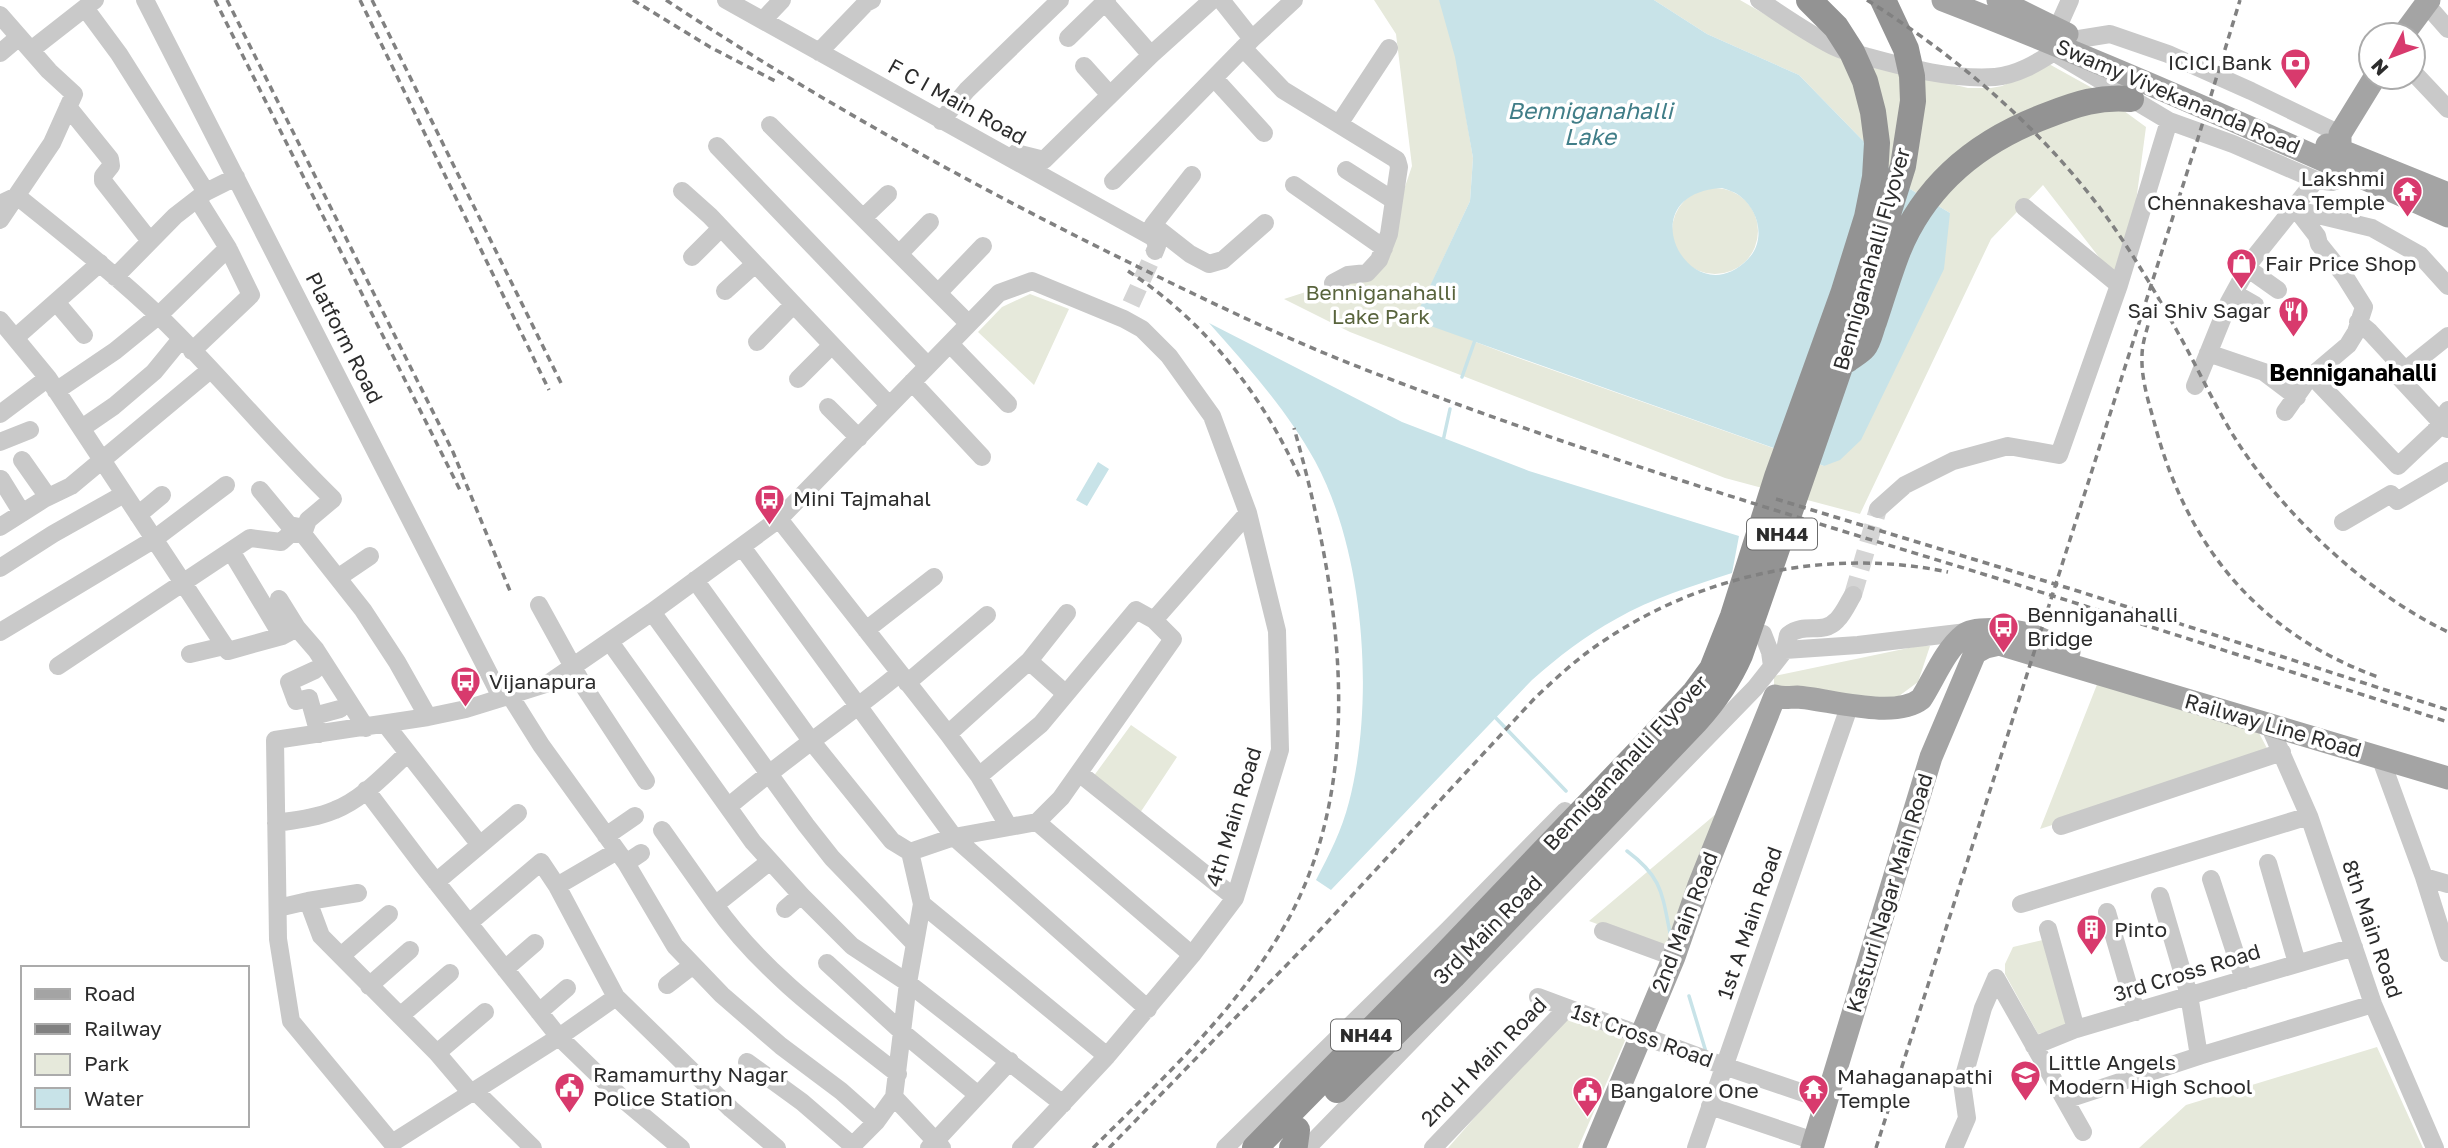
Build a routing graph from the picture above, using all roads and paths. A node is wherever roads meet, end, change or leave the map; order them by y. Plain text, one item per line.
1 (145, 0) edge
2 (726, 0) edge
3 (782, 0) edge
4 (872, 0) edge
5 (1060, 0) edge
6 (1212, 0) edge
7 (1221, 0) edge
8 (1294, 0) edge
9 (1759, 0) edge
10 (1809, 0) edge
11 (1883, 0) edge
12 (1943, 0) edge
13 (1998, 0) edge
14 (2070, 0) edge
15 (1105, 1) edge
16 (2427, 2) edge
17 (90, 4) edge
18 (0, 15) edge
19 (763, 20) junction
20 (2413, 21) edge
21 (2448, 29) edge
22 (2020, 30) junction
23 (1068, 38) dead end
24 (2055, 40) junction
25 (25, 43) junction
26 (1248, 43) junction
27 (1389, 48) dead end
28 (819, 52) junction
29 (0, 53) edge
30 (1151, 55) junction
31 (1084, 66) dead end
32 (1214, 78) junction
33 (2427, 87) edge
34 (2367, 91) edge
35 (1110, 95) junction
36 (2131, 99) junction
37 (68, 107) junction
38 (2448, 109) edge
39 (941, 121) junction
40 (2169, 121) junction
41 (1339, 124) junction
42 (770, 125) dead end
43 (1264, 133) dead end
44 (2340, 142) junction
45 (717, 146) dead end
46 (995, 149) junction
47 (1346, 170) dead end
48 (2354, 174) junction
49 (1192, 175) dead end
50 (236, 177) junction
51 (2315, 180) junction
52 (1113, 181) dead end
53 (1294, 186) dead end
54 (682, 191) dead end
55 (888, 194) dead end
56 (2448, 194) edge
57 (17, 196) junction
58 (202, 196) junction
59 (1393, 200) junction
60 (0, 204) edge
61 (2024, 207) dead end
62 (2294, 209) junction
63 (2448, 216) edge
64 (863, 218) junction
65 (0, 220) edge
66 (930, 222) dead end
67 (1265, 223) dead end
68 (721, 228) junction
69 (150, 241) junction
70 (1176, 243) junction
71 (983, 246) dead end
72 (228, 248) junction
73 (1384, 248) junction
74 (899, 254) junction
75 (692, 257) dead end
76 (100, 263) junction
77 (755, 264) junction
78 (2247, 268) junction
79 (115, 277) junction
80 (1333, 283) dead end
81 (2119, 285) junction
82 (2448, 286) edge
83 (2278, 290) dead end
84 (725, 291) dead end
85 (938, 293) junction
86 (2234, 293) junction
87 (57, 302) junction
88 (793, 305) junction
89 (2255, 305) dead end
90 (158, 316) junction
91 (0, 320) edge
92 (2358, 322) junction
93 (969, 324) junction
94 (84, 335) dead end
95 (2448, 336) edge
96 (15, 338) junction
97 (757, 342) dead end
98 (950, 344) junction
99 (187, 345) junction
100 (832, 345) junction
101 (2208, 353) junction
102 (1841, 364) junction
103 (928, 366) junction
104 (210, 370) junction
105 (2405, 370) junction
106 (2312, 376) junction
107 (798, 379) dead end
108 (912, 382) junction
109 (52, 384) junction
110 (2195, 386) dead end
111 (2297, 397) junction
112 (1008, 404) dead end
113 (890, 405) junction
114 (828, 407) dead end
115 (2285, 412) dead end
116 (0, 414) edge
117 (2446, 420) edge
118 (82, 428) junction
119 (30, 430) dead end
120 (859, 438) junction
121 (0, 442) edge
122 (982, 457) dead end
123 (22, 460) dead end
124 (103, 460) junction
125 (2448, 471) edge
126 (1, 479) edge
127 (226, 485) dead end
128 (260, 489) dead end
129 (124, 494) junction
130 (162, 495) dead end
131 (48, 497) junction
132 (1878, 509) tunnel mouth
133 (22, 513) junction
134 (1248, 513) junction
135 (138, 515) junction
136 (779, 519) junction
137 (2343, 522) dead end
138 (0, 527) edge
139 (304, 531) junction
140 (153, 540) junction
141 (742, 547) junction
142 (231, 551) junction
143 (370, 556) dead end
144 (0, 568) edge
145 (338, 577) junction
146 (934, 578) dead end
147 (695, 580) junction
148 (184, 584) junction
149 (1853, 595) tunnel mouth
150 (279, 599) dead end
151 (539, 605) dead end
152 (652, 612) junction
153 (1067, 613) dead end
154 (987, 615) dead end
155 (1154, 620) junction
156 (866, 630) junction
157 (0, 632) edge
158 (289, 632) junction
159 (1967, 632) junction
160 (610, 642) junction
161 (225, 646) junction
162 (1986, 647) joint
163 (1785, 650) junction
164 (191, 654) dead end
165 (1029, 661) junction
166 (1706, 663) junction
167 (58, 666) dead end
168 (1772, 666) junction
169 (573, 667) junction
170 (315, 670) dead end
171 (2099, 674) junction
172 (904, 678) junction
173 (1066, 694) junction
174 (1772, 695) junction
175 (505, 696) junction
176 (858, 708) junction
177 (340, 709) dead end
178 (1847, 713) dead end
179 (314, 716) junction
180 (428, 717) junction
181 (2269, 724) junction
182 (386, 725) junction
183 (366, 728) junction
184 (319, 734) junction
185 (948, 734) junction
186 (812, 742) junction
187 (2282, 752) junction
188 (408, 753) junction
189 (2380, 757) junction
190 (768, 773) junction
191 (1079, 773) junction
192 (979, 776) junction
193 (2448, 778) edge
194 (646, 780) dead end
195 (366, 790) junction
196 (728, 807) junction
197 (518, 813) dead end
198 (635, 816) dead end
199 (2309, 816) junction
200 (276, 822) junction
201 (1037, 822) junction
202 (2061, 826) dead end
203 (1009, 827) junction
204 (662, 830) dead end
205 (954, 837) junction
206 (480, 845) junction
207 (623, 851) junction
208 (910, 852) junction
209 (769, 862) junction
210 (2268, 863) dead end
211 (2424, 877) junction
212 (2211, 880) dead end
213 (436, 881) junction
214 (2448, 884) edge
215 (557, 886) junction
216 (358, 892) dead end
217 (801, 895) junction
218 (2160, 896) dead end
219 (1235, 898) junction
220 (309, 901) junction
221 (922, 904) junction
222 (2021, 904) dead end
223 (715, 905) junction
224 (278, 908) junction
225 (785, 908) dead end
226 (2107, 912) dead end
227 (389, 914) dead end
228 (469, 923) junction
229 (2049, 929) dead end
230 (1602, 931) dead end
231 (535, 943) dead end
232 (915, 944) junction
233 (2354, 947) junction
234 (410, 950) dead end
235 (2448, 953) edge
236 (341, 956) junction
237 (1192, 956) junction
238 (1674, 957) junction
239 (827, 963) dead end
240 (2297, 963) junction
241 (693, 965) junction
242 (506, 969) junction
243 (1446, 969) junction
244 (450, 973) dead end
245 (2244, 980) junction
246 (908, 983) junction
247 (667, 985) dead end
248 (369, 986) junction
249 (567, 988) dead end
250 (2189, 995) junction
251 (616, 997) junction
252 (1538, 997) dead end
253 (2373, 1004) junction
254 (1567, 1008) junction
255 (1148, 1009) junction
256 (485, 1012) dead end
257 (539, 1012) junction
258 (2136, 1012) junction
259 (400, 1016) junction
260 (2076, 1029) junction
261 (902, 1032) junction
262 (1640, 1035) junction
263 (559, 1037) junction
264 (2034, 1046) junction
265 (437, 1053) junction
266 (1107, 1056) junction
267 (2199, 1056) junction
268 (1010, 1061) junction
269 (747, 1062) dead end
270 (1724, 1066) junction
271 (898, 1074) junction
272 (473, 1092) junction
273 (978, 1095) junction
274 (894, 1097) junction
275 (2065, 1100) junction
276 (1827, 1101) junction
277 (1063, 1104) junction
278 (1710, 1106) junction
279 (876, 1122) junction
280 (2083, 1132) dead end
281 (1285, 1136) edge
282 (1813, 1145) edge
283 (392, 1146) edge
284 (935, 1146) edge
285 (852, 1147) edge
286 (1698, 1147) edge
287 (533, 1148) edge
288 (681, 1148) edge
289 (777, 1148) edge
290 (1021, 1148) edge
291 (1225, 1148) edge
292 (1255, 1148) edge
293 (1433, 1148) edge
294 (1594, 1148) edge
295 (1954, 1148) edge
296 (2435, 1148) edge

1 - 50 street, Platform Road
2 - 19 street, F C I Main Road
3 - 19 street
4 - 28 street
5 - 39 street
6 - 30 street
7 - 26 street
8 - 26 street
9 - 24 street
10 - 243 highway, Benniganahalli Flyover / NH44
11 - 102 highway, Benniganahalli Flyover / NH44
12 - 22 main road, Swamy Vivekananda Road
13 - 24 main road, Swamy Vivekananda Road
14 - 24 street
15 - 23 street
15 - 30 street
16 - 20 main road
16 - 21 street
17 - 25 street
17 - 58 street
18 - 25 street
19 - 28 street, F C I Main Road
22 - 24 street
22 - 48 main road, Swamy Vivekananda Road
24 - 36 street
24 - 44 main road, Swamy Vivekananda Road
25 - 29 street
25 - 37 street
26 - 32 street
26 - 41 street
27 - 41 street
28 - 39 street, F C I Main Road
30 - 35 street
31 - 35 street
32 - 43 street
32 - 52 street
33 - 38 street
34 - 44 main road
35 - 46 street
36 - 40 street
36 - 102 highway
37 - 57 street
37 - 69 street
39 - 46 street, F C I Main Road
40 - 51 street
40 - 81 street
41 - 59 street
42 - 64 street
44 - 56 main road, Swamy Vivekananda Road
45 - 103 street
46 - 70 street, F C I Main Road
47 - 59 street
48 - 51 street
48 - 63 main road, Swamy Vivekananda Road
49 - 70 street
50 - 58 street
50 - 175 street, Platform Road
51 - 62 street
53 - 73 street
54 - 68 street
55 - 64 street
57 - 60 street
57 - 65 street
57 - 76 street
58 - 69 street
58 - 72 street
59 - 73 street
61 - 81 street
62 - 78 street
62 - 82 street
62 - 92 street
64 - 74 street
66 - 74 street
67 - 70 street
68 - 75 street
68 - 77 street
69 - 79 street
71 - 85 street
72 - 90 street
72 - 99 street
73 - 80 street
74 - 85 street
76 - 79 street
76 - 87 street
77 - 84 street
77 - 88 street
78 - 83 street
78 - 86 street
79 - 90 street
81 - 132 street
85 - 93 street
86 - 89 street
86 - 101 street
87 - 94 street
87 - 96 street
88 - 97 street
88 - 100 street
90 - 99 street
90 - 109 street
91 - 96 street
92 - 105 street
92 - 106 street
93 - 98 street, 4th Main Road
93 - 134 street, 4th Main Road
95 - 105 street
96 - 109 street
98 - 103 street, 4th Main Road
98 - 112 street
99 - 104 street
99 - 118 street
100 - 107 street
100 - 113 street
101 - 110 street
101 - 111 street
102 - 243 highway, Benniganahalli Flyover / NH44
103 - 108 street, 4th Main Road
104 - 124 street
104 - 139 street
105 - 117 street
106 - 111 street
106 - 117 street
108 - 113 street, 4th Main Road
108 - 122 street
109 - 116 street
109 - 118 street
111 - 115 street
113 - 120 street, 4th Main Road
114 - 120 street
118 - 124 street
119 - 121 street
120 - 136 street, 4th Main Road
123 - 131 street
124 - 129 street
124 - 131 street
125 - 137 street
126 - 133 street
127 - 140 street
128 - 139 street
129 - 135 street
129 - 144 street
130 - 135 street
131 - 133 street
133 - 138 street
134 - 155 street
134 - 219 street, 4th Main Road
135 - 140 street
136 - 141 street, 4th Main Road
136 - 156 street
139 - 142 street
139 - 145 street
140 - 148 street
140 - 157 street
141 - 147 street, 4th Main Road
141 - 176 street
142 - 148 street
142 - 158 street
143 - 145 street
145 - 180 street
146 - 156 street
147 - 152 street, 4th Main Road
147 - 186 street
148 - 161 street
148 - 167 street
149 - 163 street, 3rd Main Road
150 - 158 street
151 - 169 street
152 - 160 street, 4th Main Road
152 - 190 street
153 - 165 street
154 - 172 street
155 - 173 street
155 - 191 street
156 - 172 street
158 - 161 street
158 - 183 street
159 - 163 street, Railway Line Road
159 - 171 main road, Railway Line Road
159 - 174 main road
160 - 169 street, 4th Main Road
160 - 196 street
161 - 164 street
162 - 171 main road, Railway Line Road
162 - 276 main road, Kasturi Nagar Main Road
163 - 168 street, 3rd Main Road
165 - 173 street
165 - 185 street
166 - 168 street
166 - 174 street
166 - 281 street
168 - 174 street, 3rd Main Road
169 - 175 street, 4th Main Road
169 - 194 street
170 - 179 street
171 - 181 main road, Railway Line Road
172 - 176 street
172 - 185 street
173 - 192 street
174 - 238 main road, 2nd Main Road
174 - 281 street, 3rd Main Road
175 - 180 street, 4th Main Road
175 - 207 street, Platform Road
176 - 186 street
176 - 205 street
177 - 179 street
178 - 270 street, 1st A Main Road
179 - 184 street
180 - 182 street, 4th Main Road
181 - 187 street, 8th Main Road
181 - 189 main road, Railway Line Road
182 - 183 street, 4th Main Road
182 - 188 street
183 - 184 street, 4th Main Road
184 - 200 street, 4th Main Road
185 - 192 street
186 - 190 street
186 - 208 street
187 - 199 street, 8th Main Road
187 - 202 street
188 - 195 street
188 - 206 street
189 - 193 main road, Railway Line Road
189 - 211 street
190 - 196 street
190 - 232 street
191 - 201 street
191 - 219 street
192 - 203 street
195 - 200 street
195 - 213 street
196 - 209 street
197 - 206 street
198 - 207 street
199 - 222 street
199 - 233 street, 8th Main Road
200 - 224 street
201 - 203 street
201 - 237 street
203 - 205 street
204 - 223 street
205 - 208 street
205 - 255 street
206 - 213 street
207 - 215 street
207 - 241 street, Platform Road
208 - 221 street
209 - 217 street
209 - 223 street
210 - 240 street
211 - 214 street
211 - 235 street
212 - 245 street
213 - 228 street
215 - 228 street
215 - 251 street
216 - 220 street
217 - 225 street
217 - 246 street
218 - 250 street
219 - 237 street, 4th Main Road
220 - 224 street
220 - 236 street
221 - 232 street
221 - 266 street
223 - 271 street
224 - 283 street
226 - 258 street
227 - 236 street
228 - 242 street
229 - 260 street
230 - 238 street
231 - 242 street
232 - 246 street
233 - 240 street, 3rd Cross Road
233 - 253 street, 8th Main Road
234 - 248 street
236 - 248 street
237 - 255 street, 4th Main Road
238 - 262 main road, 2nd Main Road
239 - 261 street
240 - 245 street, 3rd Cross Road
241 - 247 street
241 - 279 street, Platform Road
242 - 257 street
243 - 281 highway, Benniganahalli Flyover / NH44
244 - 259 street
245 - 250 street, 3rd Cross Road
246 - 261 street
246 - 268 street
248 - 259 street
249 - 257 street
250 - 258 street, 3rd Cross Road
250 - 267 street
251 - 263 street
251 - 289 street
252 - 254 street, 1st Cross Road
253 - 267 street
253 - 296 street, 8th Main Road
254 - 262 street, 1st Cross Road
254 - 293 street, 2nd H Main Road
255 - 266 street, 4th Main Road
256 - 265 street
257 - 263 street
258 - 260 street, 3rd Cross Road
259 - 265 street
260 - 264 street, 3rd Cross Road
261 - 271 street
261 - 273 street
262 - 270 street, 1st Cross Road
262 - 294 main road, 2nd Main Road
263 - 272 street
263 - 288 street
264 - 275 street
264 - 295 street
265 - 272 street
266 - 277 street, 4th Main Road
267 - 275 street
268 - 273 street
268 - 277 street
269 - 285 street
270 - 276 street, 1st Cross Road
270 - 278 street, 1st A Main Road
271 - 274 street
272 - 283 street
272 - 287 street
273 - 284 street
274 - 279 street
274 - 284 street
275 - 280 street
276 - 282 main road, Kasturi Nagar Main Road
277 - 290 street, 4th Main Road
278 - 282 street
278 - 286 street, 1st A Main Road
279 - 285 street
281 - 291 street
281 - 292 highway, NH44

